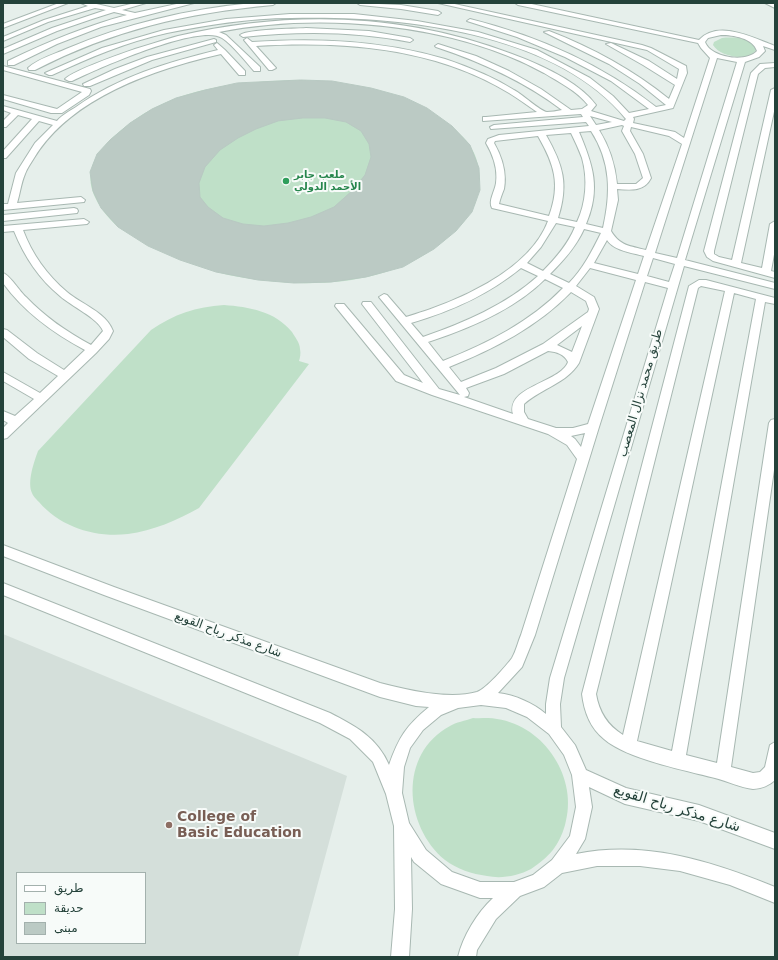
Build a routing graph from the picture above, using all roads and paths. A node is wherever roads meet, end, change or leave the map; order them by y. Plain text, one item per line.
1 (65, 3) edge
2 (84, 3) edge
3 (103, 3) edge
4 (143, 3) edge
5 (191, 3) edge
6 (267, 3) edge
7 (273, 3) edge
8 (360, 3) edge
9 (445, 3) edge
10 (518, 3) edge
11 (768, 3) edge
12 (95, 5) junction
13 (775, 6) edge
14 (114, 10) junction
15 (474, 10) junction
16 (438, 13) junction
17 (253, 14) junction
18 (135, 15) junction
19 (507, 17) junction
20 (465, 19) junction
21 (158, 20) junction
22 (430, 20) junction
23 (3, 26) edge
24 (180, 26) junction
25 (458, 26) junction
26 (235, 27) junction
27 (421, 30) junction
28 (206, 32) junction
29 (577, 32) junction
30 (702, 33) dead end
31 (586, 34) junction
32 (715, 34) junction
33 (243, 35) junction
34 (449, 35) junction
35 (224, 36) junction
36 (3, 39) edge
37 (565, 39) junction
38 (410, 40) junction
39 (754, 40) junction
40 (214, 41) junction
41 (701, 42) junction
42 (250, 44) junction
43 (632, 44) junction
44 (438, 46) junction
45 (775, 48) edge
46 (399, 50) junction
47 (223, 51) junction
48 (622, 51) junction
49 (3, 52) edge
50 (709, 52) junction
51 (759, 54) junction
52 (770, 55) dead end
53 (427, 57) junction
54 (742, 59) junction
55 (3, 60) edge
56 (11, 63) junction
57 (775, 65) edge
58 (3, 68) edge
59 (32, 68) junction
60 (257, 68) dead end
61 (272, 68) dead end
62 (49, 73) junction
63 (242, 73) dead end
64 (69, 79) junction
65 (87, 84) junction
66 (679, 84) junction
67 (109, 90) junction
68 (775, 90) edge
69 (3, 97) edge
70 (671, 105) junction
71 (3, 108) edge
72 (655, 110) junction
73 (583, 111) junction
74 (17, 112) junction
75 (570, 112) junction
76 (544, 114) junction
77 (37, 118) junction
78 (486, 119) dead end
79 (589, 119) junction
80 (626, 121) junction
81 (58, 124) junction
82 (3, 125) edge
83 (494, 127) dead end
84 (595, 128) junction
85 (574, 130) junction
86 (541, 133) junction
87 (687, 137) junction
88 (3, 156) edge
89 (614, 186) junction
90 (81, 200) dead end
91 (7, 206) edge
92 (74, 211) dead end
93 (3, 218) edge
94 (554, 219) junction
95 (84, 222) dead end
96 (775, 224) edge
97 (582, 226) junction
98 (17, 228) junction
99 (3, 229) edge
100 (607, 232) junction
101 (650, 254) junction
102 (681, 261) junction
103 (521, 264) junction
104 (736, 264) junction
105 (589, 265) junction
106 (770, 274) edge
107 (545, 275) junction
108 (3, 276) edge
109 (642, 279) junction
110 (673, 286) junction
111 (775, 286) edge
112 (571, 287) junction
113 (730, 289) junction
114 (384, 297) dead end
115 (761, 297) junction
116 (775, 301) edge
117 (367, 304) dead end
118 (340, 306) dead end
119 (594, 312) junction
120 (405, 321) junction
121 (3, 332) edge
122 (421, 341) junction
123 (547, 347) junction
124 (92, 350) junction
125 (574, 364) junction
126 (442, 366) junction
127 (65, 375) junction
128 (3, 376) edge
129 (459, 387) junction
130 (436, 392) junction
131 (42, 398) junction
132 (474, 405) junction
133 (3, 415) edge
134 (524, 421) junction
135 (16, 422) junction
136 (775, 423) edge
137 (593, 427) junction
138 (552, 431) junction
139 (3, 434) edge
140 (583, 458) junction
141 (3, 550) edge
142 (3, 589) edge
143 (481, 698) junction
144 (457, 701) junction
145 (554, 729) junction
146 (628, 746) junction
147 (775, 750) edge
148 (678, 760) junction
149 (722, 772) junction
150 (580, 775) junction
151 (394, 793) junction
152 (402, 826) junction
153 (775, 841) edge
154 (558, 866) junction
155 (514, 890) junction
156 (775, 895) edge
157 (400, 957) edge
158 (467, 957) edge

1 - 23 street
2 - 12 street
3 - 12 street
4 - 14 street
5 - 18 street
6 - 7 street
6 - 17 street
6 - 21 street
8 - 16 street
9 - 15 street
9 - 16 street
10 - 41 street
11 - 13 street
12 - 14 street
12 - 36 street
14 - 18 street
14 - 49 street
15 - 19 street
15 - 20 street
16 - 22 street
17 - 22 street
17 - 24 street
17 - 26 street
18 - 21 street
18 - 56 street
19 - 29 street
19 - 37 street
20 - 25 street
20 - 72 street
21 - 24 street
21 - 59 street
22 - 25 street
22 - 27 street
24 - 28 street
24 - 62 street
25 - 34 street
25 - 80 street
26 - 27 street
26 - 28 street
26 - 33 street
26 - 35 street
27 - 34 street
27 - 38 street
28 - 35 street
28 - 40 street
28 - 64 street
29 - 31 street
29 - 37 street
30 - 32 street
31 - 43 street
31 - 48 street
32 - 39 street
32 - 41 street
33 - 38 street
33 - 42 street
34 - 44 street
34 - 73 street
35 - 60 street
37 - 70 street
38 - 46 street
39 - 45 street
39 - 51 street
40 - 47 street
40 - 65 street
41 - 50 street
42 - 46 street
42 - 61 street
43 - 48 street
43 - 66 street
44 - 53 street
44 - 75 street
46 - 53 street
47 - 63 street
47 - 67 street
48 - 66 street
50 - 54 street
50 - 87 street
51 - 52 street
51 - 54 street
53 - 76 street
54 - 102 street, طريق محمد نزال المعصب
55 - 56 street
56 - 59 street
57 - 104 street
58 - 69 street
59 - 62 street
62 - 64 street
64 - 65 street
65 - 67 street
66 - 70 street
67 - 81 street
68 - 104 street
70 - 72 street
71 - 74 street
72 - 80 street
73 - 75 street
73 - 79 street
73 - 80 street
74 - 77 street
74 - 82 street
75 - 76 street
76 - 78 street
77 - 81 street
77 - 88 street
79 - 83 street
79 - 84 street
80 - 84 street
80 - 87 street
80 - 89 street
81 - 91 street
84 - 85 street
84 - 89 street
85 - 86 street
85 - 97 street
86 - 94 street
86 - 94 street
87 - 101 street
89 - 100 street
90 - 91 street
92 - 93 street
94 - 97 street
94 - 103 street
95 - 98 street
96 - 106 street
97 - 100 street
97 - 107 street
98 - 99 street
98 - 124 street
100 - 101 street
100 - 105 street
101 - 102 street
101 - 109 street
102 - 110 street, طريق محمد نزال المعصب
102 - 111 street
103 - 107 street
103 - 120 street
104 - 106 street
105 - 109 street
105 - 112 street
107 - 112 street
107 - 122 street
108 - 124 street
109 - 110 street
109 - 137 street
110 - 145 street, طريق محمد نزال المعصب
112 - 119 street
112 - 126 street
113 - 115 street
113 - 146 street
113 - 146 street
114 - 120 street
115 - 116 street
115 - 148 street
117 - 130 street
118 - 130 street
119 - 123 street
119 - 125 street
120 - 122 street
121 - 127 street
122 - 126 street
123 - 125 street
123 - 129 street
124 - 127 street
125 - 134 street
126 - 129 street
127 - 131 street
128 - 131 street
129 - 132 street
130 - 132 street
131 - 135 street
132 - 134 street
133 - 135 street
134 - 138 street
135 - 139 street
136 - 149 street
137 - 138 street
137 - 140 street
138 - 140 street
140 - 143 street
141 - 144 street, شارع مذكر رباح القوبع
142 - 151 street
143 - 144 street
143 - 145 street
144 - 151 street
145 - 150 street
146 - 148 street
147 - 149 street
148 - 149 street
150 - 153 street, شارع مذكر رباح القوبع
150 - 154 street
151 - 152 street
152 - 155 street
152 - 157 street
154 - 155 street
154 - 156 street
155 - 158 street

